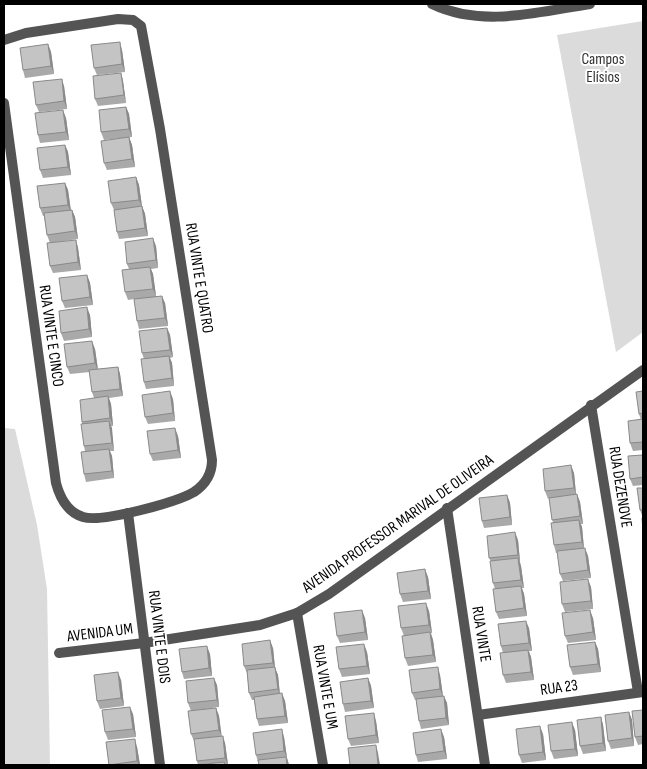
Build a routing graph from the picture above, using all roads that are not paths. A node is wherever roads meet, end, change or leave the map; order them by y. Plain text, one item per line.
1 (432, 4) edge
2 (590, 4) edge
3 (4, 40) edge
4 (4, 103) edge
5 (643, 370) edge
6 (591, 405) junction
7 (447, 508) junction
8 (128, 513) junction
9 (297, 613) junction
10 (144, 643) junction
11 (59, 653) dead end
12 (640, 692) edge
13 (478, 715) junction
14 (160, 765) edge
15 (323, 765) edge
16 (485, 765) edge

1 - 2 street
3 - 8 street, RUA VINTE E QUATRO
4 - 8 street, RUA VINTE E CINCO
5 - 6 street, AVENIDA PROFESSOR MARIVAL DE OLIVEIRA
6 - 7 street, AVENIDA PROFESSOR MARIVAL DE OLIVEIRA
6 - 12 street, RUA DEZENOVE
7 - 9 street, AVENIDA PROFESSOR MARIVAL DE OLIVEIRA
7 - 13 street, RUA VINTE
8 - 10 street, RUA VINTE E DOIS
9 - 10 street, AVENIDA PROFESSOR MARIVAL DE OLIVEIRA
9 - 15 street, RUA VINTE E UM
10 - 11 street, AVENIDA UM
10 - 14 street, RUA VINTE E DOIS
12 - 13 street, RUA 23
13 - 16 street, RUA VINTE

